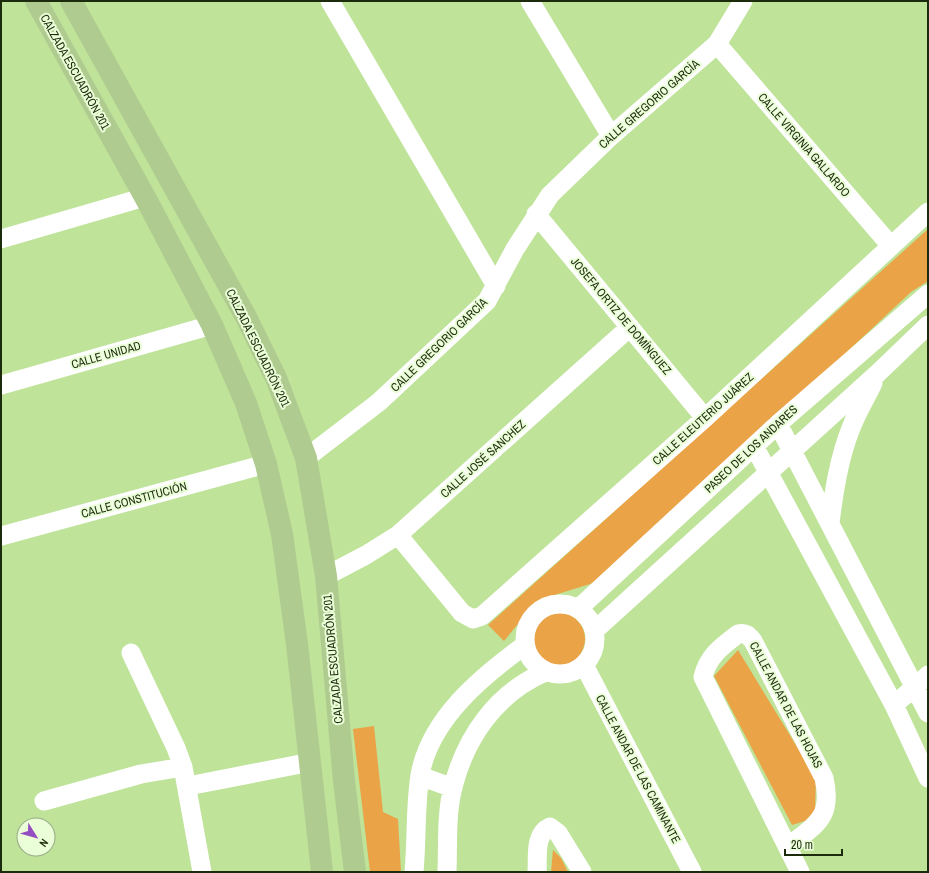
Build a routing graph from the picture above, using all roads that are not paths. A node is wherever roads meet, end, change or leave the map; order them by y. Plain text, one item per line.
1 (36, 1) edge
2 (71, 1) edge
3 (330, 1) edge
4 (530, 1) edge
5 (743, 1) edge
6 (717, 44) junction
7 (611, 136) junction
8 (145, 197) junction
9 (928, 212) edge
10 (536, 214) junction
11 (1, 239) edge
12 (892, 246) junction
13 (496, 286) junction
14 (924, 304) edge
15 (928, 325) edge
16 (212, 326) junction
17 (630, 328) junction
18 (878, 373) junction
19 (1, 385) edge
20 (705, 418) junction
21 (778, 424) junction
22 (754, 446) junction
23 (792, 451) junction
24 (306, 458) junction
25 (266, 464) junction
26 (769, 473) junction
27 (830, 524) junction
28 (398, 535) junction
29 (1, 536) edge
30 (326, 576) junction
31 (578, 608) junction
32 (594, 631) junction
33 (525, 645) junction
34 (131, 653) dead end
35 (584, 665) junction
36 (545, 672) junction
37 (921, 681) edge
38 (894, 705) junction
39 (928, 713) edge
40 (183, 767) junction
41 (312, 772) junction
42 (420, 776) junction
43 (928, 778) edge
44 (344, 782) junction
45 (188, 786) junction
46 (453, 788) junction
47 (44, 801) dead end
48 (788, 847) junction
49 (202, 872) edge
50 (322, 872) edge
51 (355, 872) edge
52 (414, 872) edge
53 (447, 872) edge
54 (537, 872) edge
55 (582, 872) edge
56 (692, 872) edge
57 (800, 872) edge

1 - 8 main road, CALZADA ESCUADRÓN 201
2 - 24 main road, CALZADA ESCUADRÓN 201
3 - 13 street
4 - 7 street
5 - 6 street
6 - 7 street, CALLE GREGORIO GARCÍA
6 - 12 street, CALLE VIRGINIA GALLARDO
7 - 10 street, CALLE GREGORIO GARCÍA
8 - 11 street
8 - 16 main road, CALZADA ESCUADRÓN 201
9 - 12 street, CALLE ELEUTERIO JUÁREZ
10 - 13 street, CALLE GREGORIO GARCÍA
10 - 17 street, JOSEFA ORTIZ DE DOMÍNGUEZ
12 - 20 street, CALLE ELEUTERIO JUÁREZ
13 - 24 street, CALLE GREGORIO GARCÍA
14 - 21 street, PASEO DE LOS ANDARES
15 - 18 street
16 - 19 street, CALLE UNIDAD
16 - 25 main road, CALZADA ESCUADRÓN 201
17 - 20 street, JOSEFA ORTIZ DE DOMÍNGUEZ
17 - 28 street, CALLE JOSÉ SANCHEZ
18 - 23 street
18 - 27 street
20 - 28 street, CALLE ELEUTERIO JUÁREZ
21 - 22 street, PASEO DE LOS ANDARES
21 - 23 street
22 - 26 street
22 - 31 street, PASEO DE LOS ANDARES
23 - 26 street
23 - 27 street
24 - 30 main road, CALZADA ESCUADRÓN 201
25 - 29 street, CALLE CONSTITUCIÓN
25 - 41 main road, CALZADA ESCUADRÓN 201
26 - 32 street
26 - 38 street
27 - 37 street
28 - 30 street, CALLE JOSÉ SANCHEZ
30 - 44 main road, CALZADA ESCUADRÓN 201
31 - 32 street
31 - 33 street
32 - 35 street
33 - 36 street
33 - 42 street
34 - 40 street
35 - 36 street
35 - 56 street, CALLE ANDAR DE LAS CAMINANTE
36 - 46 street
37 - 38 street
37 - 39 street
38 - 43 street
40 - 45 street
40 - 47 street
41 - 44 main road
41 - 45 street
41 - 50 main road, CALZADA ESCUADRÓN 201
42 - 46 street
42 - 52 street
44 - 51 main road, CALZADA ESCUADRÓN 201
45 - 49 street
46 - 53 street
48 - 48 street, CALLE ANDAR DE LAS HOJAS
48 - 57 street, CALLE ANDAR DE LAS HOJAS
54 - 55 street

